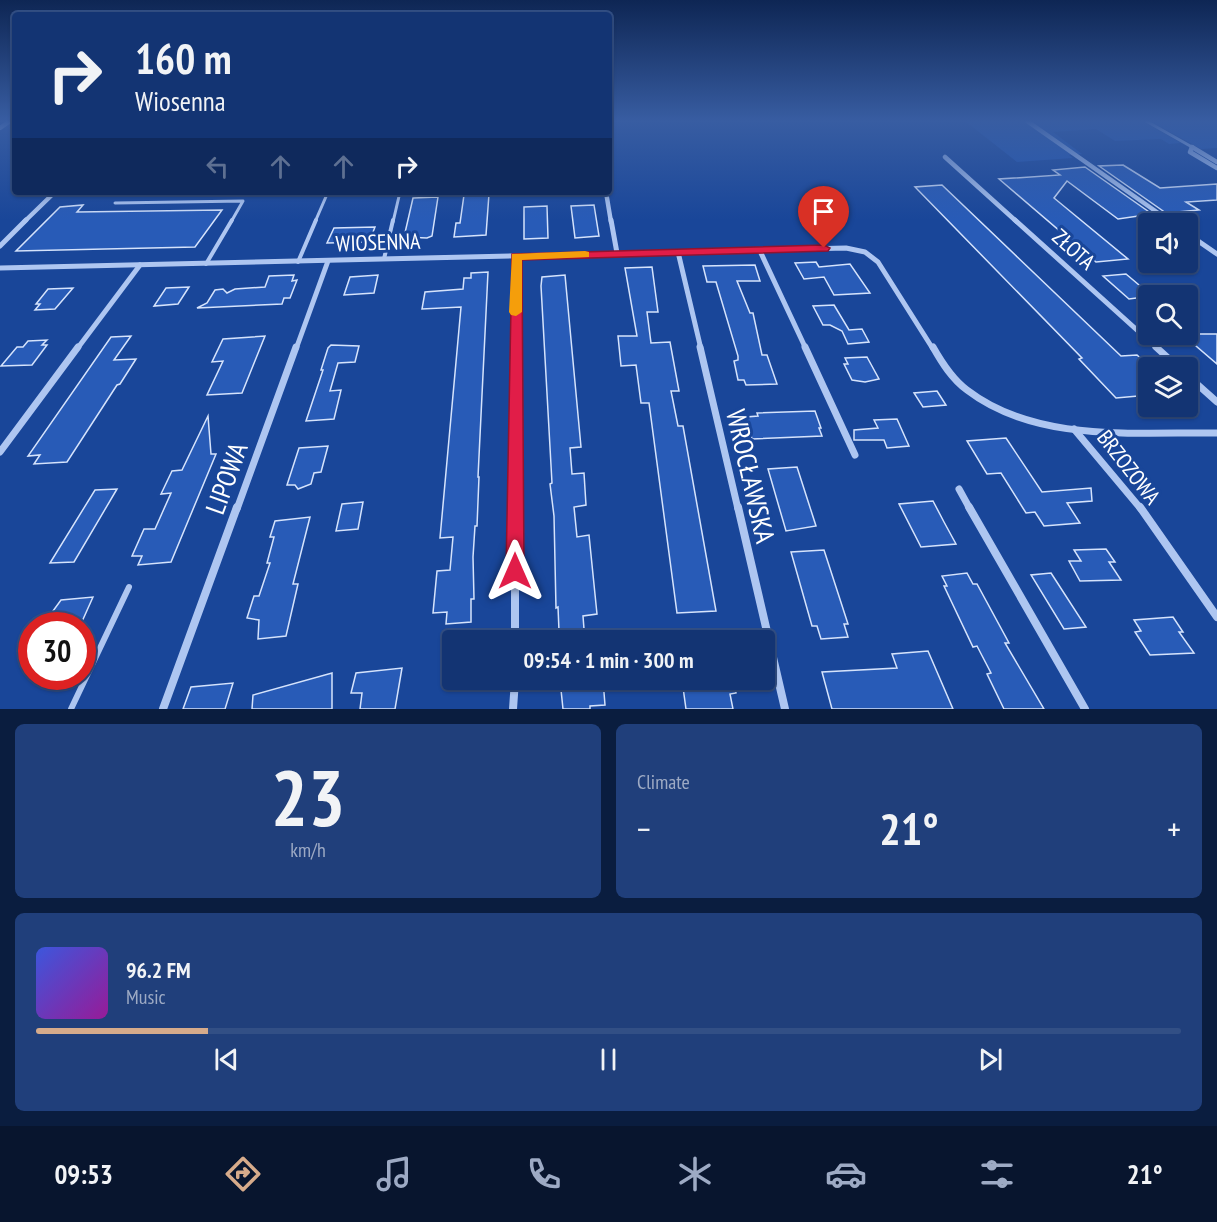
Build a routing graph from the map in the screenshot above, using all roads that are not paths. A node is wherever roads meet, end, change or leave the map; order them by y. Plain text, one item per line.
1 (1074, 154) edge
2 (1194, 154) edge
3 (1204, 154) edge
4 (945, 157) dead end
5 (1217, 162) edge
6 (1217, 168) edge
7 (52, 195) edge
8 (327, 195) edge
9 (399, 195) edge
10 (607, 195) edge
11 (115, 203) dead end
12 (1158, 213) edge
13 (1198, 241) edge
14 (0, 246) edge
15 (760, 251) junction
16 (678, 252) junction
17 (865, 252) joint
18 (617, 253) junction
19 (1217, 254) edge
20 (516, 256) junction
21 (384, 260) junction
22 (328, 261) junction
23 (298, 262) junction
24 (206, 264) junction
25 (140, 265) junction
26 (0, 268) edge
27 (1167, 357) edge
28 (1198, 385) edge
29 (1217, 402) edge
30 (1074, 429) junction
31 (1217, 433) edge
32 (0, 452) edge
33 (855, 455) dead end
34 (959, 489) dead end
35 (129, 588) dead end
36 (1217, 617) edge
37 (515, 630) edge
38 (514, 690) edge
39 (71, 709) edge
40 (163, 709) edge
41 (513, 709) edge
42 (784, 709) edge
43 (1085, 709) edge

1 - 12 street
2 - 6 street
3 - 5 street
4 - 27 street, ZŁOTA
7 - 14 street
8 - 23 lane
9 - 21 lane
10 - 18 street
11 - 24 lane
13 - 19 street
15 - 16 street, WIOSENNA
15 - 17 street, WIOSENNA
15 - 33 street
16 - 18 street, WIOSENNA
16 - 42 street, WROCŁAWSKA
17 - 30 street, BRZOZOWA
18 - 20 street, WIOSENNA
20 - 21 street, WIOSENNA
20 - 37 street
21 - 22 street, WIOSENNA
22 - 23 street, WIOSENNA
22 - 40 street, LIPOWA
23 - 24 street, WIOSENNA
24 - 25 street, WIOSENNA
25 - 26 street, WIOSENNA
25 - 32 street
28 - 29 street
30 - 31 street
30 - 36 street, BRZOZOWA
34 - 43 street
35 - 39 lane
38 - 41 street

